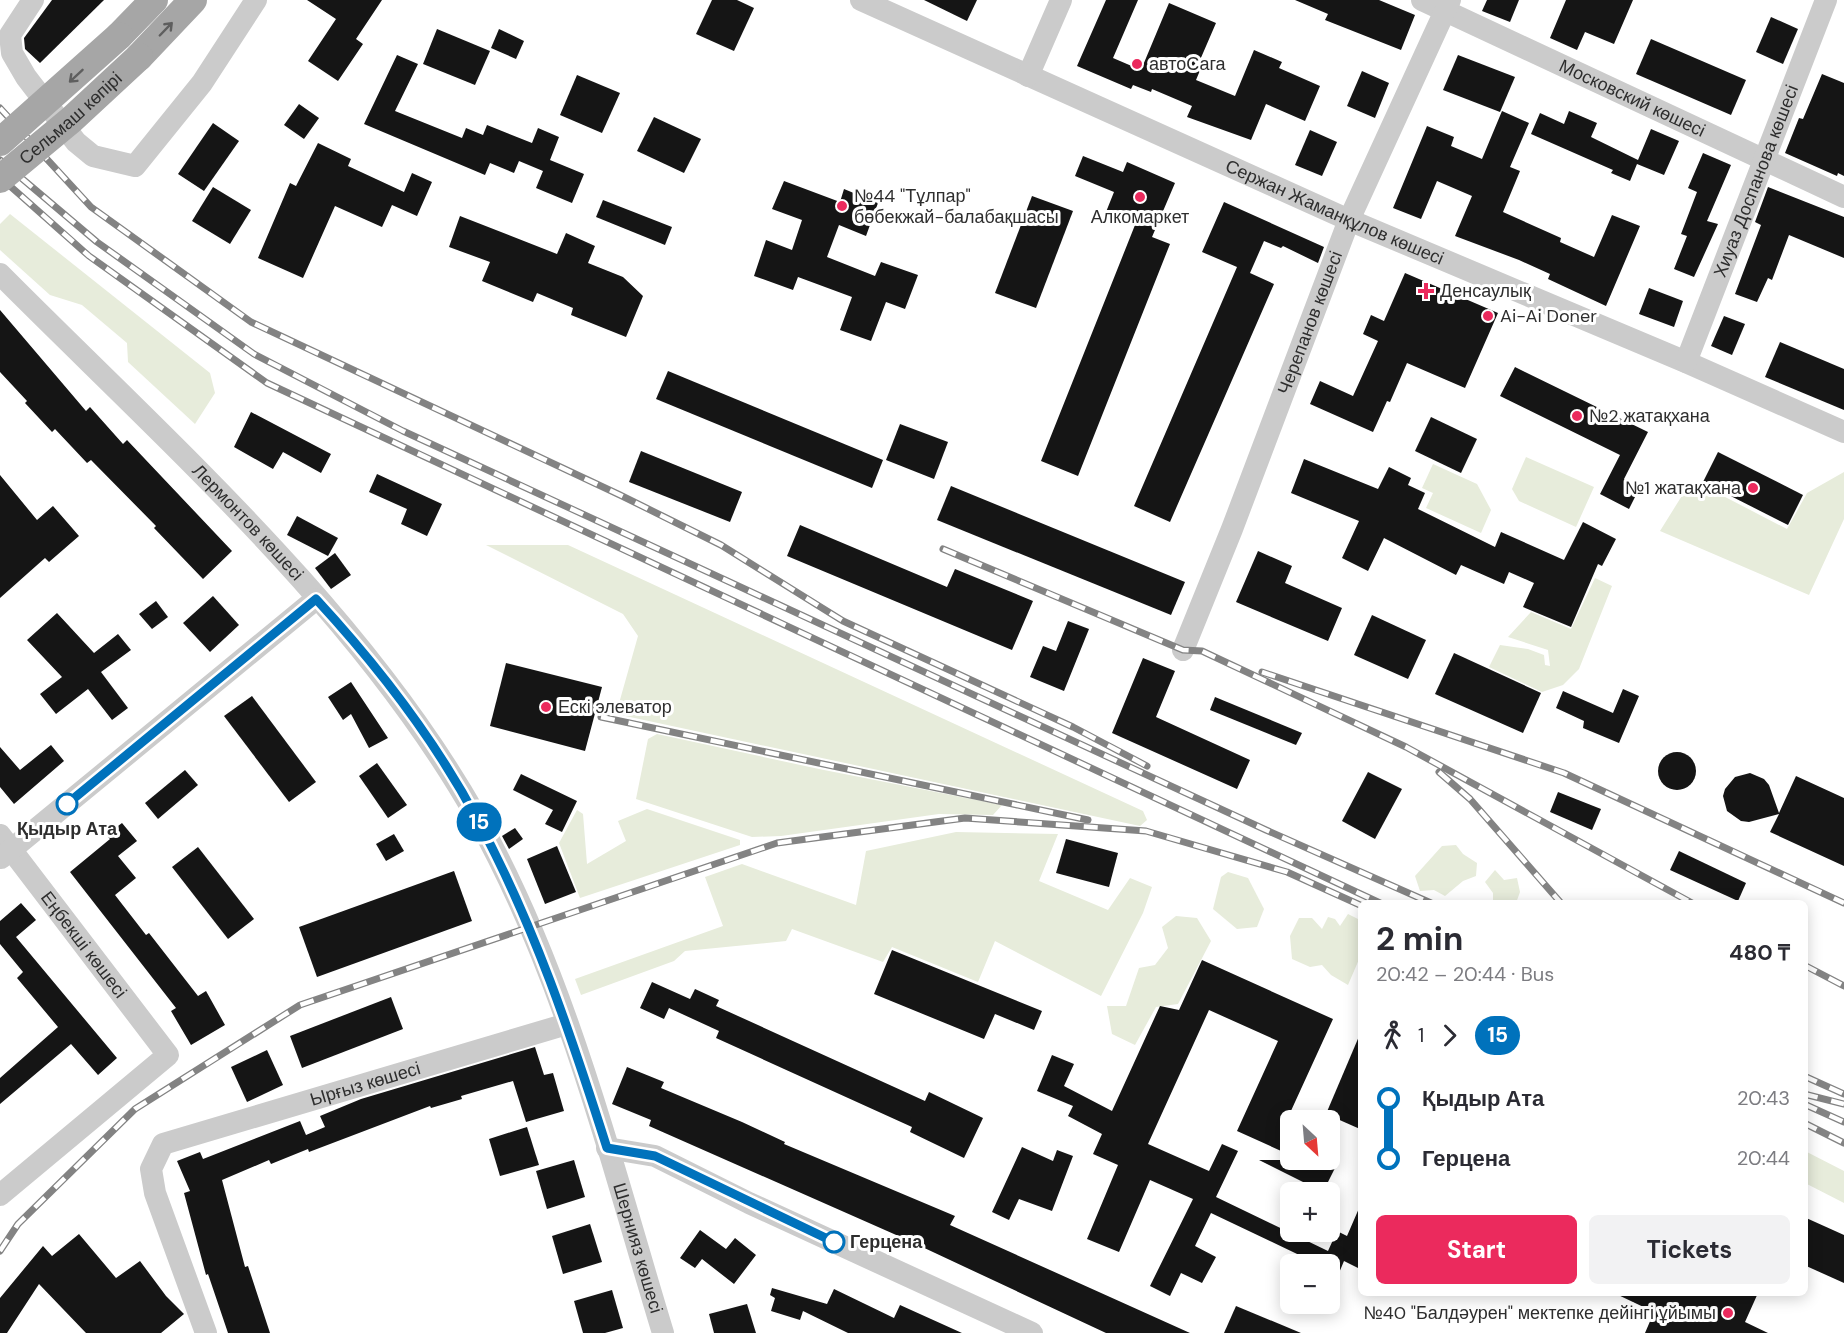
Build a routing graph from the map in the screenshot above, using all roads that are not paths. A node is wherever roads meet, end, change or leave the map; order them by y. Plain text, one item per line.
1 (33, 0) edge
2 (154, 0) edge
3 (193, 0) edge
4 (256, 0) edge
5 (861, 0) edge
6 (1061, 0) edge
7 (1422, 0) edge
8 (1826, 0) edge
9 (1447, 6) edge
10 (1028, 76) junction
11 (0, 141) edge
12 (1763, 160) junction
13 (0, 179) edge
14 (1844, 196) edge
15 (1349, 220) junction
16 (0, 274) edge
17 (1686, 362) junction
18 (1844, 432) edge
19 (316, 599) junction
20 (1183, 650) dead end
21 (4, 848) edge
22 (529, 925) joint
23 (567, 1024) junction
24 (607, 1148) junction
25 (0, 1195) edge
26 (206, 1333) edge
27 (663, 1333) edge
28 (1032, 1333) edge

1 - 4 street
2 -> 11 main road, Сельмаш көпірі, bridge
13 -> 3 main road, Сельмаш көпірі, bridge
5 - 10 street, Сержан Жаманқұлов көшесі
6 - 10 street
7 - 9 street, Московский көшесі
8 - 12 street, Хиуаз Доспанова көшесі
9 - 12 street, Московский көшесі
9 - 15 street, Черепанов көшесі
10 - 15 street, Сержан Жаманқұлов көшесі
12 - 14 street, Московский көшесі
12 - 17 street, Хиуаз Доспанова көшесі
15 - 17 street, Сержан Жаманқұлов көшесі
15 - 20 street, Черепанов көшесі
16 - 19 street, Лермонтов көшесі
17 - 18 street, Сержан Жаманқұлов көшесі
19 - 21 street
19 - 22 street, Лермонтов көшесі
21 - 25 street, Еңбекші көшесі
22 - 23 street, Шернияз көшесі
23 - 24 street, Шернияз көшесі
23 - 26 street, Ырғыз көшесі
24 - 27 street, Шернияз көшесі
24 - 28 street

